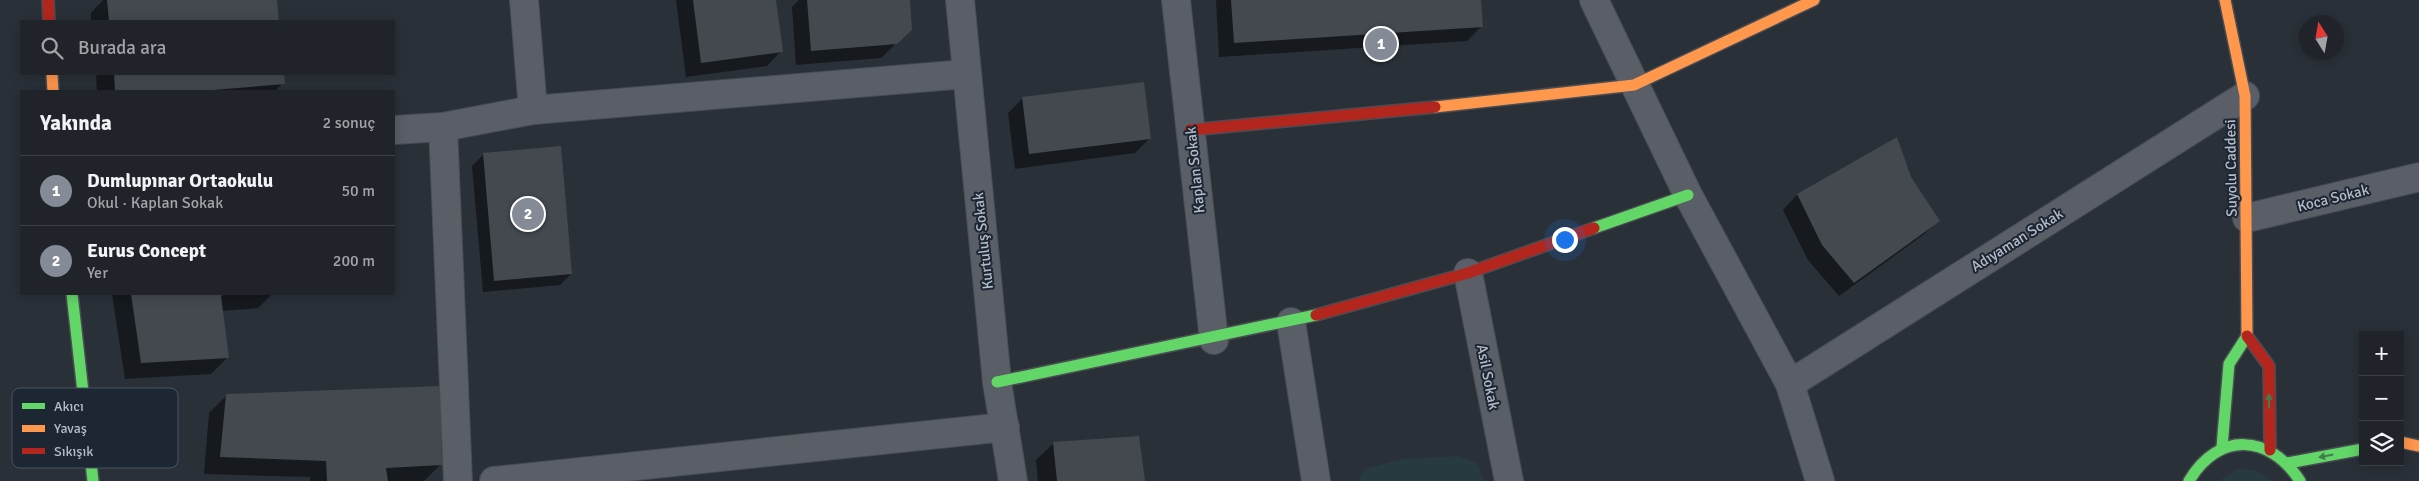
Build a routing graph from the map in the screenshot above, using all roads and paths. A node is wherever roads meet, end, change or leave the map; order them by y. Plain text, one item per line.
1 (48, 0) edge
2 (524, 0) edge
3 (960, 0) edge
4 (1176, 0) edge
5 (1594, 0) edge
6 (1814, 0) edge
7 (2225, 0) edge
8 (49, 20) edge
9 (966, 74) junction
10 (52, 75) edge
11 (1634, 85) junction
12 (53, 90) edge
13 (2244, 96) junction
14 (534, 110) junction
15 (443, 127) junction
16 (395, 130) edge
17 (1190, 130) junction
18 (2419, 177) edge
19 (1688, 195) junction
20 (2247, 218) junction
21 (1468, 274) junction
22 (72, 295) edge
23 (1291, 322) junction
24 (2247, 336) junction
25 (1214, 340) junction
26 (998, 382) junction
27 (1790, 384) junction
28 (83, 388) edge
29 (1004, 428) junction
30 (2404, 443) edge
31 (2419, 446) edge
32 (2222, 448) junction
33 (2359, 449) edge
34 (2270, 450) junction
35 (2288, 463) junction
36 (92, 468) edge
37 (94, 481) edge
38 (458, 481) edge
39 (494, 481) edge
40 (1013, 481) edge
41 (1316, 481) edge
42 (1509, 481) edge
43 (1820, 481) edge
44 (2189, 481) edge
45 (2300, 481) edge

1 - 8 street
2 - 14 street
3 - 9 street, Kurtuluş Sokak
4 - 17 street, Kaplan Sokak
5 - 11 street
6 - 11 street
7 - 13 street, Suyolu Caddesi
9 - 14 street
9 - 26 street, Kurtuluş Sokak
10 - 12 street
11 - 17 street
11 - 19 street
13 - 20 street, Suyolu Caddesi
13 - 27 street, Adıyaman Sokak
14 - 15 street
15 - 16 street
15 - 38 street
17 - 25 street, Kaplan Sokak
18 - 20 street, Koca Sokak
19 - 21 street
19 - 27 street
20 - 24 street, Suyolu Caddesi
21 - 23 street
21 - 42 street, Asil Sokak
22 - 28 street
23 - 25 street
23 - 41 street
24 - 32 street
34 -> 24 street
25 - 26 street
26 - 29 street, Kurtuluş Sokak
27 - 43 street
29 - 39 street
29 - 40 street, Kurtuluş Sokak
30 - 31 street
32 - 34 street
32 - 44 street
33 -> 35 street
34 - 35 street
35 - 45 street
36 - 37 street

